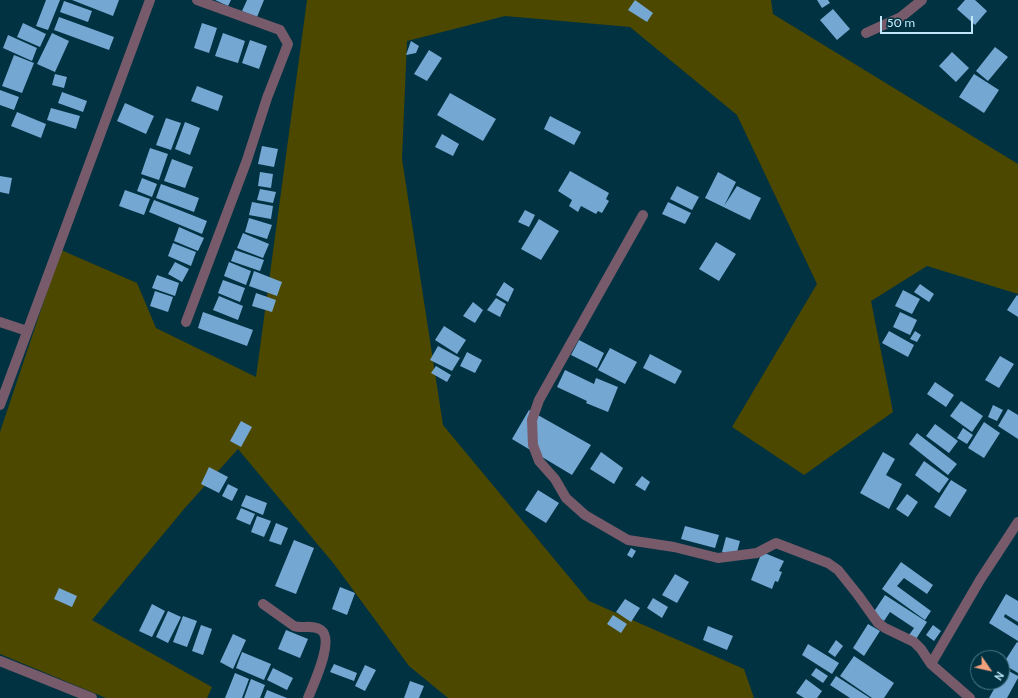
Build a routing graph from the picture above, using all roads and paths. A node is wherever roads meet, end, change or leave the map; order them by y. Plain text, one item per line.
1 (150, 0) edge
2 (197, 0) edge
3 (922, 0) edge
4 (866, 33) dead end
5 (643, 215) dead end
6 (0, 322) edge
7 (186, 322) dead end
8 (27, 331) junction
9 (0, 405) edge
10 (1018, 522) edge
11 (263, 604) dead end
12 (0, 661) edge
13 (931, 664) junction
14 (92, 698) edge
15 (308, 698) edge
16 (970, 698) edge

1 - 8 street
2 - 7 street
3 - 4 street
5 - 13 street
6 - 8 street
8 - 9 street
10 - 13 street
11 - 15 street
12 - 14 street
13 - 16 street

